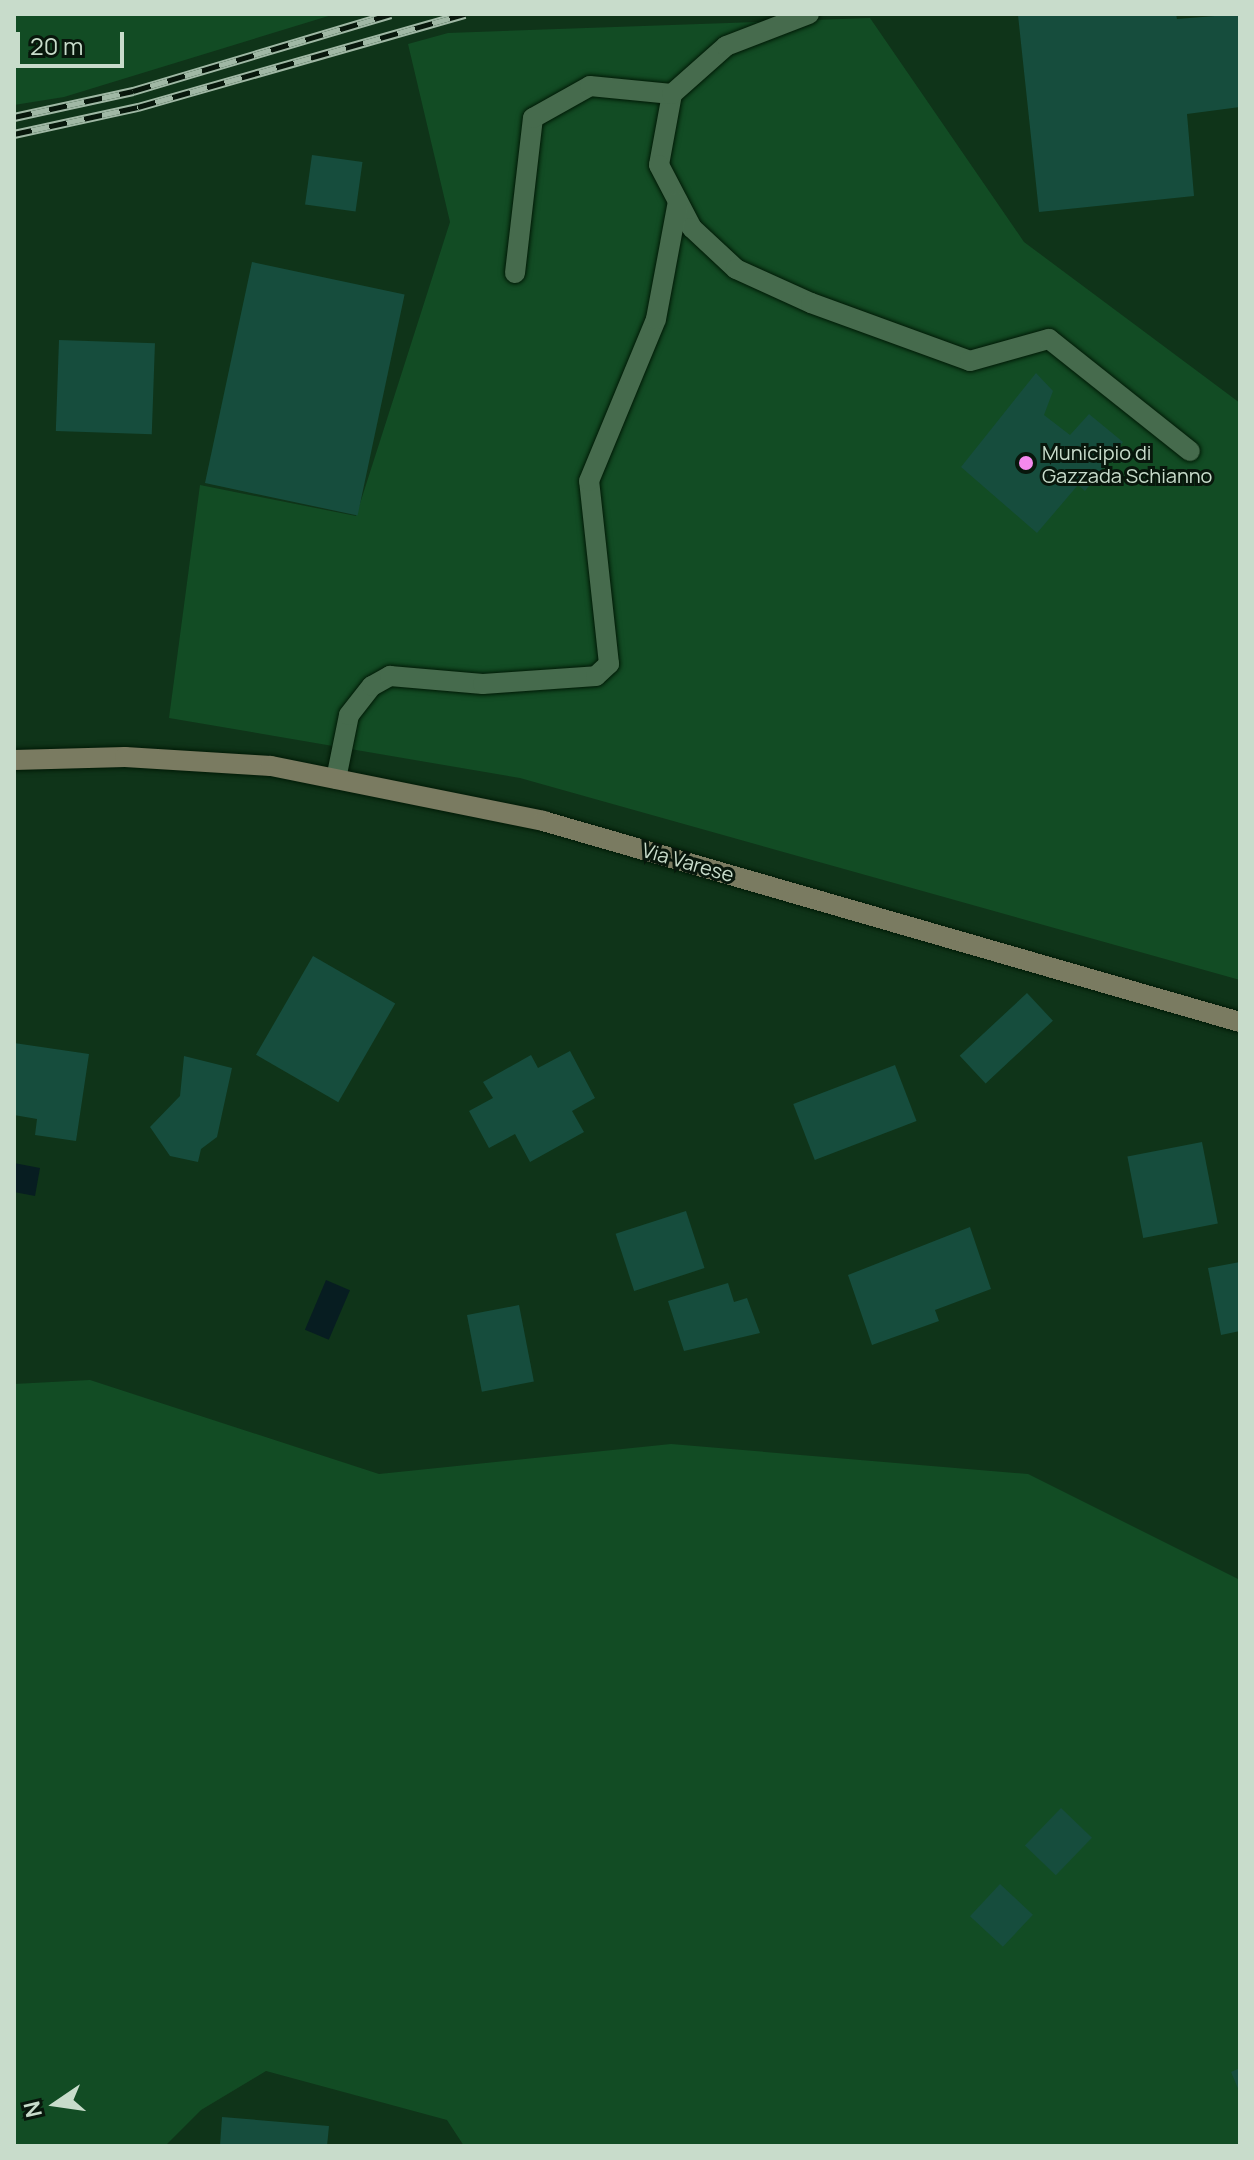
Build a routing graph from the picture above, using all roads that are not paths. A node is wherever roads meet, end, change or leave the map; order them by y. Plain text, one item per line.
1 (809, 14) edge
2 (672, 94) junction
3 (678, 202) junction
4 (515, 273) dead end
5 (1190, 451) dead end
6 (14, 760) edge
7 (336, 779) junction
8 (1240, 1022) edge

1 - 2 street
2 - 3 street
2 - 4 street
3 - 5 street
3 - 7 street
6 - 7 main road, Via Varese
7 - 8 main road, Via Varese

